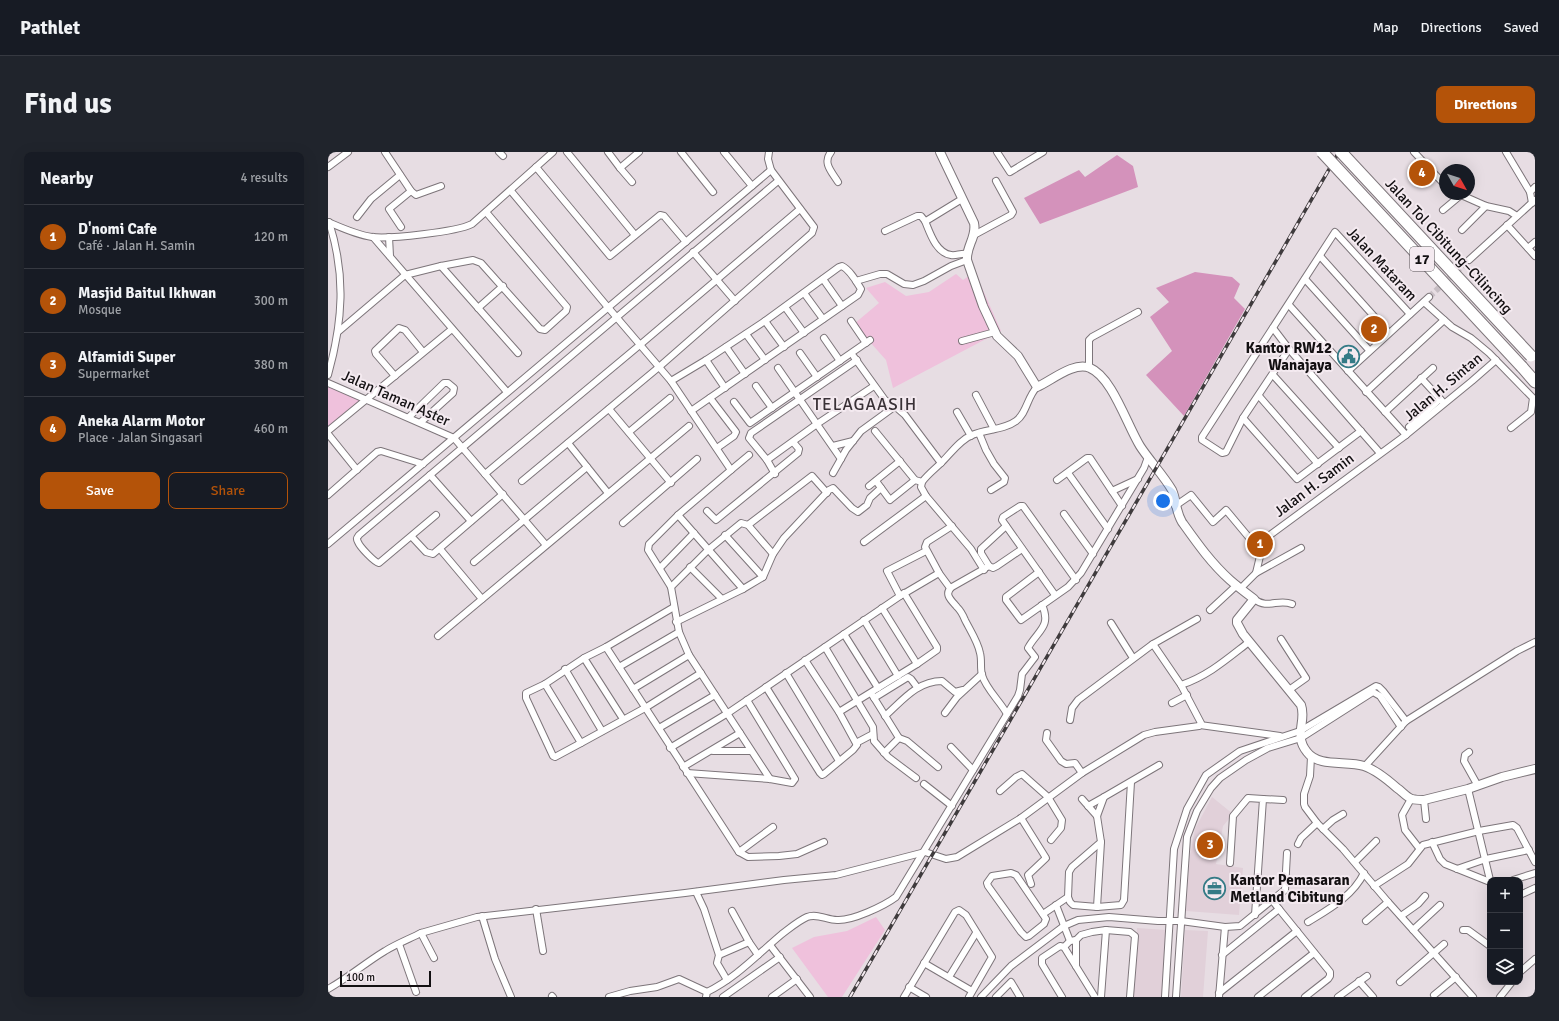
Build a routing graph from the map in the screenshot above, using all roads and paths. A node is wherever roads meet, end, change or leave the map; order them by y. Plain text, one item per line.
1 (348, 152) edge
2 (385, 152) edge
3 (553, 152) edge
4 (567, 152) edge
5 (608, 152) edge
6 (639, 152) edge
7 (681, 152) edge
8 (724, 152) edge
9 (769, 152) edge
10 (831, 152) edge
11 (997, 152) edge
12 (1322, 152) edge
13 (1341, 152) edge
14 (1414, 152) edge
15 (1506, 152) edge
16 (942, 153) edge
17 (1039, 153) edge
18 (328, 167) edge
19 (536, 167) junction
20 (620, 168) junction
21 (771, 170) junction
22 (400, 175) junction
23 (1439, 179) edge
24 (778, 180) junction
25 (996, 181) dead end
26 (632, 182) dead end
27 (838, 182) dead end
28 (441, 186) dead end
29 (752, 186) junction
30 (1535, 188) edge
31 (411, 191) junction
32 (510, 191) junction
33 (713, 192) dead end
34 (1530, 192) junction
35 (962, 199) junction
36 (1454, 200) edge
37 (1473, 200) edge
38 (1533, 201) edge
39 (1486, 206) junction
40 (800, 209) junction
41 (1443, 210) dead end
42 (486, 212) junction
43 (1517, 216) junction
44 (356, 217) dead end
45 (925, 221) junction
46 (328, 222) edge
47 (1507, 225) junction
48 (401, 227) dead end
49 (1462, 230) dead end
50 (885, 231) dead end
51 (635, 235) junction
52 (974, 235) junction
53 (373, 237) junction
54 (389, 237) junction
55 (686, 242) junction
56 (1535, 242) edge
57 (1528, 248) junction
58 (694, 252) junction
59 (390, 256) junction
60 (1320, 256) junction
61 (1535, 256) edge
62 (967, 257) junction
63 (1469, 260) tunnel mouth
64 (441, 266) junction
65 (405, 275) junction
66 (823, 279) junction
67 (1305, 279) junction
68 (717, 280) junction
69 (856, 281) junction
70 (503, 286) junction
71 (804, 293) junction
72 (1429, 296) tunnel mouth
73 (735, 301) junction
74 (1424, 302) junction
75 (1289, 305) junction
76 (842, 306) junction
77 (785, 307) junction
78 (478, 308) junction
79 (608, 308) junction
80 (1138, 312) dead end
81 (1410, 314) junction
82 (616, 318) junction
83 (823, 319) junction
84 (1444, 320) junction
85 (765, 321) junction
86 (851, 321) dead end
87 (1273, 328) junction
88 (452, 329) junction
89 (339, 331) junction
90 (995, 332) junction
91 (804, 333) junction
92 (1389, 333) junction
93 (746, 334) junction
94 (824, 338) dead end
95 (962, 341) dead end
96 (640, 345) junction
97 (726, 347) junction
98 (784, 347) junction
99 (1289, 349) junction
100 (1369, 350) junction
101 (424, 352) junction
102 (518, 353) dead end
103 (800, 353) dead end
104 (852, 353) junction
105 (1533, 358) edge
106 (706, 360) junction
107 (764, 360) junction
108 (856, 360) junction
109 (1496, 360) junction
110 (840, 361) junction
111 (659, 367) junction
112 (778, 368) dead end
113 (1089, 368) junction
114 (1433, 368) dead end
115 (1348, 370) junction
116 (745, 374) junction
117 (328, 375) edge
118 (1273, 375) junction
119 (395, 376) junction
120 (817, 377) junction
121 (1421, 378) junction
122 (671, 381) junction
123 (1535, 382) edge
124 (328, 383) edge
125 (756, 386) dead end
126 (874, 386) junction
127 (1037, 387) junction
128 (725, 388) junction
129 (507, 392) junction
130 (795, 392) junction
131 (1366, 392) junction
132 (976, 395) dead end
133 (1258, 396) junction
134 (670, 398) dead end
135 (710, 398) junction
136 (367, 399) junction
137 (800, 399) junction
138 (1442, 401) junction
139 (734, 402) dead end
140 (894, 407) junction
141 (772, 408) junction
142 (609, 409) junction
143 (691, 411) junction
144 (957, 412) dead end
145 (1385, 412) junction
146 (409, 417) junction
147 (1243, 418) junction
148 (421, 422) junction
149 (817, 424) junction
150 (688, 426) dead end
151 (1511, 428) dead end
152 (994, 429) junction
153 (875, 431) dead end
154 (1360, 431) junction
155 (328, 432) edge
156 (629, 432) junction
157 (980, 433) junction
158 (1404, 434) junction
159 (971, 436) junction
160 (454, 438) junction
161 (853, 441) junction
162 (793, 442) junction
163 (568, 443) junction
164 (462, 446) junction
165 (833, 446) junction
166 (717, 448) junction
167 (1339, 448) junction
168 (1380, 453) junction
169 (749, 455) dead end
170 (650, 458) junction
171 (1148, 458) junction
172 (697, 459) dead end
173 (841, 459) junction
174 (767, 460) junction
175 (900, 461) junction
176 (941, 463) junction
177 (423, 464) junction
178 (1318, 464) junction
179 (587, 467) junction
180 (357, 470) junction
181 (731, 470) junction
182 (833, 473) dead end
183 (1068, 473) junction
184 (485, 474) junction
185 (775, 474) junction
186 (430, 475) junction
187 (1138, 478) junction
188 (915, 480) junction
189 (1057, 480) dead end
190 (522, 481) dead end
191 (876, 481) junction
192 (922, 482) junction
193 (670, 483) junction
194 (869, 486) dead end
195 (881, 488) junction
196 (991, 490) dead end
197 (329, 491) edge
198 (1112, 491) junction
199 (608, 493) junction
200 (827, 493) junction
201 (503, 494) junction
202 (926, 496) junction
203 (1122, 506) junction
204 (1175, 506) junction
205 (707, 511) dead end
206 (1064, 514) dead end
207 (436, 515) dead end
208 (678, 515) junction
209 (524, 519) junction
210 (471, 521) junction
211 (623, 523) dead end
212 (748, 525) junction
213 (952, 526) junction
214 (1006, 526) junction
215 (1108, 529) junction
216 (694, 533) junction
217 (725, 535) junction
218 (412, 537) junction
219 (864, 542) dead end
220 (328, 544) edge
221 (546, 545) junction
222 (1301, 548) dead end
223 (440, 549) junction
224 (1022, 549) junction
225 (708, 550) junction
226 (926, 551) junction
227 (1261, 552) junction
228 (773, 554) junction
229 (1093, 554) junction
230 (474, 562) dead end
231 (690, 567) junction
232 (660, 568) junction
233 (987, 568) junction
234 (1039, 572) junction
235 (1256, 573) junction
236 (938, 574) junction
237 (763, 577) junction
238 (1076, 580) junction
239 (671, 587) junction
240 (1239, 587) junction
241 (950, 588) junction
242 (743, 589) junction
243 (902, 594) junction
244 (1055, 595) junction
245 (482, 599) junction
246 (722, 599) junction
247 (1254, 599) junction
248 (1292, 604) dead end
249 (1042, 605) junction
250 (674, 607) junction
251 (882, 608) junction
252 (1210, 610) dead end
253 (1196, 619) dead end
254 (864, 620) junction
255 (676, 622) junction
256 (1111, 623) dead end
257 (679, 632) junction
258 (844, 634) junction
259 (438, 636) dead end
260 (1281, 639) dead end
261 (1249, 642) junction
262 (1535, 642) edge
263 (1153, 644) junction
264 (825, 647) junction
265 (606, 648) junction
266 (689, 655) junction
267 (584, 658) junction
268 (1133, 658) junction
269 (805, 660) junction
270 (917, 664) junction
271 (619, 667) junction
272 (565, 669) junction
273 (701, 673) junction
274 (786, 673) junction
275 (982, 674) junction
276 (898, 676) junction
277 (545, 684) junction
278 (1182, 685) junction
279 (766, 687) junction
280 (917, 687) junction
281 (878, 688) junction
282 (633, 689) junction
283 (1377, 689) junction
284 (963, 690) junction
285 (1289, 690) junction
286 (714, 695) junction
287 (872, 695) junction
288 (1187, 695) junction
289 (747, 700) junction
290 (858, 701) junction
291 (1172, 703) dead end
292 (645, 708) junction
293 (839, 712) junction
294 (945, 712) dead end
295 (728, 713) junction
296 (1007, 714) junction
297 (885, 716) junction
298 (623, 719) junction
299 (1070, 720) dead end
300 (1406, 721) junction
301 (1200, 725) junction
302 (1401, 727) junction
303 (659, 728) junction
304 (602, 731) junction
305 (740, 733) junction
306 (1046, 733) dead end
307 (873, 734) junction
308 (1300, 735) junction
309 (1282, 736) junction
310 (899, 738) junction
311 (582, 743) junction
312 (856, 743) junction
313 (951, 747) dead end
314 (670, 748) junction
315 (712, 751) junction
316 (751, 751) junction
317 (1469, 752) dead end
318 (884, 753) junction
319 (1311, 757) junction
320 (839, 761) junction
321 (1224, 762) junction
322 (1159, 765) dead end
323 (1365, 766) junction
324 (683, 767) junction
325 (938, 767) dead end
326 (1535, 769) edge
327 (973, 770) junction
328 (1229, 771) junction
329 (686, 772) junction
330 (1082, 773) junction
331 (916, 778) dead end
332 (770, 780) junction
333 (1131, 782) junction
334 (924, 784) dead end
335 (1478, 786) junction
336 (1468, 789) junction
337 (1000, 791) dead end
338 (1048, 797) junction
339 (1104, 797) junction
340 (1082, 799) dead end
341 (1262, 799) junction
342 (1411, 799) junction
343 (1283, 800) dead end
344 (1424, 800) junction
345 (952, 806) junction
346 (1088, 806) junction
347 (1343, 814) dead end
348 (1097, 816) junction
349 (1021, 818) junction
350 (1426, 819) dead end
351 (1317, 823) junction
352 (774, 827) dead end
353 (1323, 829) junction
354 (1478, 831) junction
355 (1051, 840) dead end
356 (1376, 841) dead end
357 (824, 842) dead end
358 (1101, 842) junction
359 (1432, 842) junction
360 (1298, 844) dead end
361 (1419, 848) junction
362 (1529, 850) junction
363 (739, 852) junction
364 (925, 852) junction
365 (1287, 853) dead end
366 (1486, 860) junction
367 (1355, 862) junction
368 (1535, 862) edge
369 (1230, 863) dead end
370 (1457, 869) junction
371 (1364, 873) junction
372 (1535, 873) edge
373 (1489, 877) edge
374 (1522, 877) edge
375 (1487, 880) edge
376 (1031, 884) dead end
377 (1374, 886) junction
378 (1535, 888) edge
379 (696, 892) junction
380 (1523, 894) edge
381 (1425, 896) dead end
382 (1068, 897) junction
383 (1272, 900) junction
384 (1388, 902) junction
385 (1056, 905) junction
386 (1440, 905) dead end
387 (1097, 907) junction
388 (536, 909) junction
389 (1279, 909) junction
390 (732, 911) dead end
391 (1043, 914) junction
392 (1255, 914) junction
393 (482, 916) junction
394 (1401, 916) junction
395 (1171, 921) junction
396 (1181, 921) junction
397 (1366, 921) dead end
398 (1308, 922) dead end
399 (1064, 926) junction
400 (1225, 928) junction
401 (1106, 930) junction
402 (1413, 930) junction
403 (1464, 930) dead end
404 (1297, 931) junction
405 (976, 932) junction
406 (421, 933) junction
407 (1076, 940) junction
408 (1070, 941) junction
409 (749, 942) junction
410 (398, 944) junction
411 (1444, 944) dead end
412 (1487, 944) edge
413 (770, 945) junction
414 (1064, 947) junction
415 (543, 951) dead end
416 (1314, 953) junction
417 (1434, 953) junction
418 (718, 954) junction
419 (758, 955) junction
420 (1222, 955) junction
421 (780, 957) junction
422 (434, 958) dead end
423 (1535, 959) edge
424 (924, 963) junction
425 (1076, 967) junction
426 (1523, 967) edge
427 (1367, 976) dead end
428 (949, 977) junction
429 (1456, 977) junction
430 (797, 979) junction
431 (727, 980) junction
432 (1359, 981) junction
433 (1400, 982) dead end
434 (1510, 985) edge
435 (909, 987) junction
436 (328, 989) edge
437 (416, 992) dead end
438 (707, 994) edge
439 (970, 994) edge
440 (1219, 995) edge
441 (1434, 995) dead end
442 (511, 997) edge
443 (609, 997) edge
444 (723, 997) edge
445 (772, 997) edge
446 (810, 997) edge
447 (904, 997) edge
448 (926, 997) edge
449 (981, 997) edge
450 (996, 997) edge
451 (1020, 997) edge
452 (1062, 997) edge
453 (1095, 997) edge
454 (1101, 997) edge
455 (1130, 997) edge
456 (1165, 997) edge
457 (1176, 997) edge
458 (1258, 997) edge
459 (1305, 997) edge
460 (1338, 997) edge
461 (1373, 997) edge
462 (1473, 997) edge
463 (1500, 997) edge

1 - 18 street
2 - 22 street
3 - 19 street
4 - 51 street
5 - 20 street
6 - 20 street
7 - 33 street
8 - 29 street
9 - 21 street
10 - 27 street
11 - 17 street
12 - 123 highway, Jalan Tol Cibitung–Cilincing / 17, bridge
13 - 105 highway, Jalan Tol Cibitung–Cilincing / 17, bridge
14 - 23 street
15 - 34 street
16 - 35 street
19 - 32 street
19 - 51 street
20 - 26 street
21 - 24 street
21 - 29 street
22 - 31 street
22 - 44 street
24 - 40 street
24 - 58 street
25 - 52 street
28 - 31 street
29 - 55 street
30 - 34 street
31 - 48 street
32 - 42 street
32 - 79 street
34 - 38 street
35 - 45 street
35 - 52 street
36 - 41 street
37 - 39 street
38 - 43 street
39 - 43 street
39 - 49 street
40 - 68 street
40 - 73 street
42 - 54 street
42 - 70 street
43 - 47 street
45 - 50 street
45 - 62 street
46 - 53 street
46 - 89 street
47 - 57 street
47 - 63 street
51 - 55 street
52 - 62 street
53 - 54 street
53 - 59 street
54 - 59 street
55 - 79 street
56 - 57 street
57 - 61 street
58 - 68 street
58 - 82 street
59 - 65 street
60 - 67 street
60 - 81 street, Jalan Mataram
60 - 92 street
62 - 69 street
62 - 90 street
64 - 65 street
64 - 70 street
64 - 78 street
65 - 88 street
65 - 89 street
66 - 69 street
66 - 71 street
66 - 76 street
67 - 75 street
67 - 100 street
68 - 73 street
68 - 96 street
69 - 76 street
70 - 78 street
71 - 77 street
71 - 83 street
72 - 74 street
73 - 111 street
74 - 81 street
74 - 84 street, Jalan H. Sintan
75 - 87 street
75 - 115 street
76 - 83 street
77 - 85 street
77 - 91 street
78 - 102 street
79 - 82 street
79 - 129 street
80 - 113 street
81 - 92 street
82 - 96 street
82 - 164 street
83 - 91 street
84 - 109 street, Jalan H. Sintan
84 - 131 street
85 - 93 street
85 - 98 street
86 - 104 street
87 - 99 street
87 - 147 street
88 - 101 street
88 - 129 street
89 - 117 street
90 - 95 street
90 - 127 street
91 - 98 street
92 - 100 street
93 - 97 street
93 - 107 street
94 - 110 street
96 - 111 street
96 - 184 street
97 - 106 street
97 - 116 street
98 - 107 street
99 - 118 street
99 - 154 street
100 - 115 street
101 - 119 street
101 - 119 street
103 - 120 street
104 - 108 street
104 - 110 street
106 - 122 street
106 - 128 street
107 - 116 street
108 - 126 street
108 - 137 street
109 - 138 street, Jalan H. Sintan
109 - 151 street, Jalan H. Sintan
110 - 120 street
111 - 122 street
111 - 142 street
112 - 130 street
113 - 127 street
113 - 171 street
114 - 121 street
115 - 131 street
116 - 128 street
118 - 133 street
118 - 167 street
119 - 136 street
120 - 130 street
121 - 138 street
121 - 145 street
122 - 143 street
124 - 136 street, Jalan Taman Aster
125 - 141 street
126 - 140 street
126 - 149 street
127 - 152 street
128 - 135 street
129 - 160 street
130 - 137 street
130 - 141 street
131 - 145 street
132 - 152 street
133 - 147 street
133 - 178 street
134 - 156 street
135 - 143 street
135 - 166 street
136 - 146 street, Jalan Taman Aster
136 - 155 street
137 - 149 street
137 - 174 street
138 - 158 street, Jalan H. Sintan
139 - 141 street
140 - 161 street
140 - 176 street
142 - 156 street
142 - 163 street
143 - 166 street
144 - 159 street
145 - 158 street
146 - 148 street, Jalan Taman Aster
146 - 148 street
147 - 178 street
148 - 160 street, Jalan Taman Aster
149 - 162 street
149 - 165 street
150 - 170 street
152 - 157 street
153 - 175 street
154 - 167 street
154 - 168 street
155 - 180 street
156 - 170 street
157 - 159 street
157 - 196 street
158 - 168 street, Jalan H. Samin
159 - 176 street
160 - 164 street, Jalan Taman Aster
160 - 177 street
161 - 165 street
161 - 173 street
162 - 174 street
162 - 185 street
163 - 179 street
163 - 190 street
164 - 184 street, Jalan Taman Aster
164 - 186 street
165 - 173 street
166 - 181 street
167 - 178 street
168 - 227 street, Jalan H. Samin
169 - 181 street
170 - 193 street
170 - 199 street
171 - 187 street
171 - 204 street
172 - 193 street
173 - 182 street
174 - 185 street
175 - 188 street
175 - 191 street
176 - 192 street
177 - 180 street
177 - 220 street
179 - 199 street
179 - 209 street
180 - 197 street
181 - 208 street
183 - 189 street
183 - 198 street
183 - 215 street
184 - 201 street, Jalan Taman Aster
185 - 205 street
186 - 210 street
186 - 218 street
187 - 198 street
187 - 203 street
188 - 192 street
188 - 195 street
191 - 194 street
191 - 195 street
192 - 202 street
193 - 211 street
195 - 200 street
198 - 203 street
199 - 221 street
200 - 212 street
200 - 228 street
201 - 209 street, Jalan Taman Aster
201 - 210 street
202 - 213 street
202 - 219 street
203 - 215 street
204 - 227 street
204 - 240 street
206 - 229 street
207 - 218 street
208 - 216 street
208 - 232 street
209 - 221 street, Jalan Taman Aster
209 - 230 street
210 - 223 street
212 - 217 street
212 - 228 street
213 - 226 street
213 - 233 street
214 - 224 street
214 - 233 street
214 - 238 street
215 - 229 street
216 - 225 street
216 - 232 street
217 - 225 street
217 - 237 street
218 - 223 street
221 - 245 street
222 - 235 street
223 - 245 street
224 - 233 street
224 - 234 street
225 - 231 street
225 - 242 street
226 - 236 street
226 - 243 street
227 - 235 street, Jalan H. Samin
228 - 237 street
229 - 238 street
231 - 239 street
231 - 246 street
232 - 239 street
233 - 241 street
234 - 244 street
234 - 249 street
235 - 240 street
236 - 241 street
236 - 243 street
237 - 242 street
238 - 244 street
239 - 250 street
240 - 247 street
240 - 252 street
241 - 275 street
242 - 246 street
243 - 251 street
243 - 270 street
244 - 249 street
245 - 259 street
246 - 255 street
247 - 248 street
247 - 261 street
249 - 296 street
250 - 255 street
250 - 265 street
251 - 254 street
251 - 270 street
253 - 263 street
254 - 258 street
254 - 276 street
255 - 257 street
256 - 268 street
257 - 266 street
257 - 271 street
258 - 264 street
258 - 281 street
260 - 285 street
261 - 278 street
261 - 285 street
262 - 300 street
263 - 268 street
263 - 278 street
264 - 269 street
264 - 290 street
265 - 267 street
265 - 271 street
266 - 273 street
266 - 282 street
267 - 272 street
267 - 298 street
268 - 299 street
269 - 274 street
269 - 293 street
270 - 276 street
271 - 282 street
272 - 277 street
272 - 304 street
273 - 286 street
273 - 292 street
274 - 279 street
274 - 320 street
275 - 284 street
275 - 296 street
276 - 281 street
277 - 311 street
277 - 311 street
278 - 288 street
279 - 289 street
279 - 320 street
280 - 284 street
280 - 287 street
280 - 297 street
281 - 287 street
282 - 292 street
283 - 300 street
283 - 302 street
283 - 308 street
284 - 294 street
285 - 308 street
286 - 295 street
286 - 303 street
287 - 290 street
287 - 297 street
288 - 291 street
288 - 301 street
289 - 295 street
289 - 332 street
290 - 293 street
290 - 307 street
292 - 298 street
292 - 303 street
293 - 312 street
295 - 305 street
295 - 314 street
296 - 327 street
297 - 310 street
298 - 304 street
300 - 302 street
301 - 309 street
301 - 330 street
302 - 323 street
303 - 314 street
304 - 311 street
305 - 315 street
305 - 316 street
306 - 330 street
307 - 312 street
307 - 318 street
308 - 309 street
308 - 319 street
308 - 328 street
309 - 321 street
310 - 318 street
310 - 325 street
312 - 320 street
313 - 327 street
314 - 324 street
315 - 316 street
315 - 324 street
316 - 332 street
317 - 335 street
318 - 331 street
319 - 323 street
319 - 351 street
321 - 328 street
321 - 395 street
322 - 333 street
323 - 342 street
324 - 329 street
326 - 335 street
327 - 345 street
328 - 396 street
329 - 332 street
329 - 363 street
330 - 338 street
333 - 339 street
333 - 387 street
334 - 345 street
335 - 336 street
336 - 344 street
336 - 354 street
337 - 338 street
338 - 349 street
338 - 355 street
339 - 346 street
339 - 348 street
340 - 346 street
341 - 343 street
341 - 369 street
341 - 392 street
342 - 344 street
342 - 361 street
344 - 350 street
345 - 364 street
346 - 348 street
347 - 353 street
348 - 358 street
349 - 364 street
349 - 376 street
351 - 353 street
351 - 360 street
352 - 363 street
353 - 367 street
354 - 359 street
354 - 362 street
354 - 366 street
356 - 367 street
357 - 363 street
358 - 382 street
358 - 387 street
359 - 361 street
359 - 370 street
361 - 377 street
362 - 366 street
362 - 368 street
364 - 379 street
364 - 413 street
365 - 383 street
366 - 370 street
366 - 373 street
367 - 371 street
370 - 375 street
371 - 377 street
371 - 398 street
372 - 374 street
377 - 384 street
378 - 380 street
379 - 388 street
379 - 418 street
381 - 394 street
382 - 385 street
382 - 387 street
383 - 389 street
383 - 392 street
384 - 394 street
384 - 397 street
385 - 391 street
385 - 399 street
386 - 402 street
388 - 393 street
388 - 415 street
389 - 404 street
389 - 420 street
390 - 409 street
391 - 391 street
392 - 400 street
393 - 406 street
393 - 442 street
394 - 402 street
395 - 396 street
395 - 399 street
395 - 456 street
396 - 400 street
396 - 457 street
399 - 408 street
399 - 449 street
400 - 420 street
401 - 407 street
401 - 454 street
401 - 455 street
402 - 417 street
403 - 412 street
404 - 416 street
404 - 440 street
405 - 424 street
405 - 428 street
405 - 439 street
406 - 410 street
406 - 422 street
407 - 408 street
407 - 425 street
408 - 414 street
409 - 418 street
409 - 419 street
410 - 436 street
410 - 437 street
411 - 417 street
413 - 419 street
413 - 421 street
414 - 425 street
414 - 452 street
416 - 458 street
416 - 459 street
417 - 429 street
417 - 433 street
418 - 431 street
419 - 431 street
420 - 440 street
421 - 430 street
421 - 444 street
423 - 426 street
424 - 428 street
424 - 435 street
425 - 453 street
427 - 432 street
428 - 439 street
429 - 441 street
429 - 462 street
430 - 445 street
430 - 446 street
431 - 438 street
432 - 460 street
432 - 461 street
434 - 463 street
435 - 447 street
435 - 448 street
438 - 443 street
450 - 451 street

